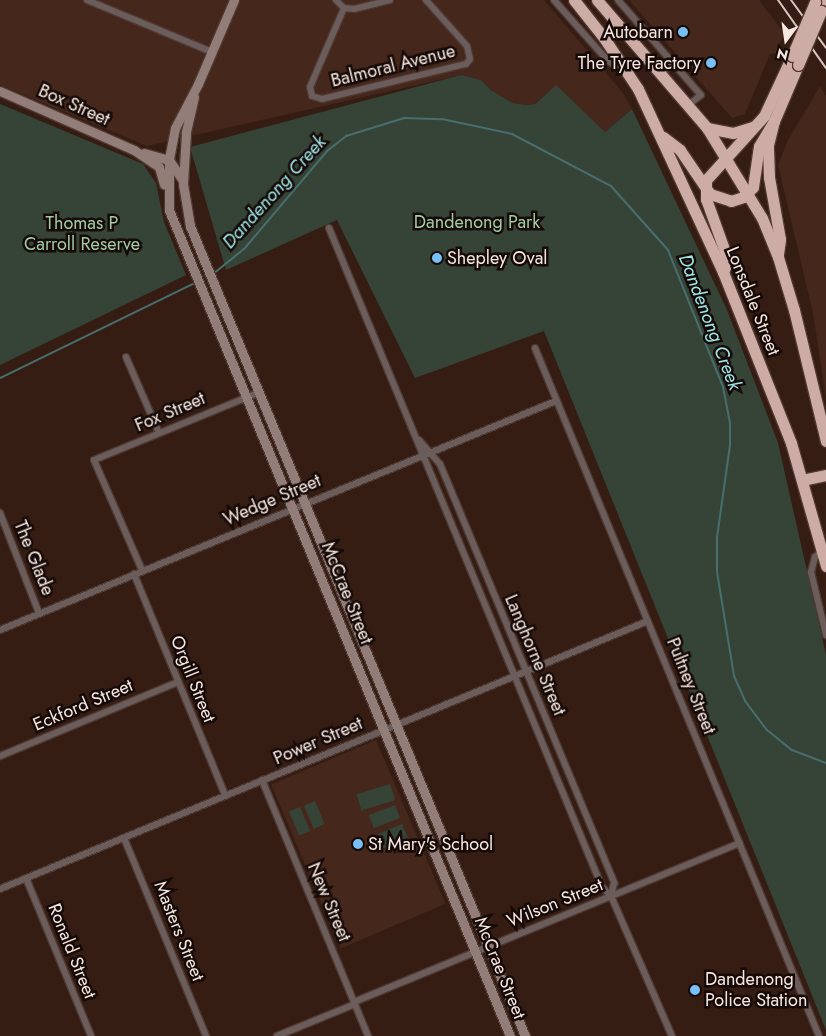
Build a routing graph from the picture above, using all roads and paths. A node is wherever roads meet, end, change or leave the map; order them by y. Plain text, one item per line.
1 (87, 0) edge
2 (234, 0) edge
3 (336, 0) edge
4 (390, 0) edge
5 (426, 0) edge
6 (554, 0) edge
7 (574, 0) edge
8 (597, 0) edge
9 (618, 0) edge
10 (819, 3) edge
11 (344, 8) junction
12 (212, 52) junction
13 (795, 60) junction
14 (673, 63) junction
15 (629, 74) junction
16 (661, 74) junction
17 (198, 84) junction
18 (0, 91) edge
19 (688, 106) junction
20 (774, 121) junction
21 (758, 124) junction
22 (706, 128) junction
23 (661, 135) junction
24 (134, 150) junction
25 (726, 156) junction
26 (168, 160) junction
27 (183, 184) junction
28 (704, 187) junction
29 (749, 193) junction
30 (167, 198) junction
31 (329, 228) dead end
32 (778, 256) junction
33 (723, 272) junction
34 (535, 348) dead end
35 (126, 357) dead end
36 (257, 393) junction
37 (244, 398) junction
38 (556, 401) junction
39 (414, 432) junction
40 (159, 434) junction
41 (826, 441) edge
42 (429, 451) junction
43 (422, 454) junction
44 (826, 475) edge
45 (802, 480) junction
46 (305, 503) junction
47 (294, 507) junction
48 (0, 513) edge
49 (823, 551) junction
50 (826, 566) edge
51 (142, 570) junction
52 (134, 574) junction
53 (39, 613) junction
54 (648, 621) junction
55 (0, 630) edge
56 (826, 635) edge
57 (525, 671) junction
58 (514, 676) junction
59 (178, 682) junction
60 (395, 725) junction
61 (385, 729) junction
62 (0, 756) edge
63 (262, 780) junction
64 (225, 795) junction
65 (124, 838) junction
66 (739, 843) junction
67 (26, 878) junction
68 (0, 889) edge
69 (611, 896) junction
70 (487, 947) junction
71 (475, 951) junction
72 (355, 1003) junction
73 (90, 1036) edge
74 (206, 1036) edge
75 (277, 1036) edge
76 (368, 1036) edge
77 (510, 1036) edge
78 (525, 1036) edge
79 (672, 1036) edge
80 (819, 1036) edge

1 - 12 street
2 - 12 main road
3 - 11 street
4 - 11 street
5 - 11 street, Balmoral Avenue
6 - 15 street, Lonsdale Street
7 - 15 highway, Lonsdale Street
8 - 16 highway, Lonsdale Street
9 - 14 street
10 - 13 highway, bridge
12 - 17 main road
13 - 20 highway
13 - 21 highway
14 - 16 street
14 - 19 street
15 - 23 highway, Lonsdale Street
16 - 19 highway, Lonsdale Street
17 - 26 main road, McCrae Street
17 - 27 main road
18 - 24 main road, Box Street
19 - 22 highway, Lonsdale Street
20 - 29 highway
20 - 32 highway
21 - 22 highway
21 - 25 highway
22 - 25 highway, Lonsdale Street
23 - 28 highway
23 - 33 highway, Lonsdale Street
24 - 26 main road, Box Street
24 - 30 main road, Box Street
25 - 28 highway
25 - 29 highway, Lonsdale Street
26 - 27 main road
26 - 30 main road, McCrae Street
27 - 36 main road, McCrae Street
28 - 29 highway
28 - 33 highway
29 - 32 highway, Lonsdale Street
30 - 37 main road, McCrae Street
31 - 39 street, Langhorne Street
32 - 41 highway, Lonsdale Street
33 - 45 highway, Lonsdale Street
34 - 38 street, Pultney Street
35 - 40 street
36 - 37 street, Fox Street
36 - 46 main road, McCrae Street
37 - 40 street, Fox Street
37 - 47 main road, McCrae Street
38 - 42 street, Wedge Street
38 - 54 street, Pultney Street
39 - 42 street, Langhorne Street
39 - 43 street, Langhorne Street
40 - 51 street, Fox Street
42 - 43 street, Wedge Street
42 - 57 street, Langhorne Street
43 - 46 street, Wedge Street
43 - 58 street, Langhorne Street
44 - 45 highway
45 - 49 highway, Lonsdale Street
46 - 47 street, Wedge Street
46 - 60 main road, McCrae Street
47 - 51 street, Wedge Street
47 - 61 main road, McCrae Street
48 - 53 street, The Glade
49 - 50 highway, Lonsdale Street
49 - 56 street
51 - 52 street, Wedge Street
52 - 53 street, Wedge Street
52 - 59 street, Orgill Street
53 - 55 street, Wedge Street
54 - 57 street, Power Street
54 - 66 street, Pultney Street
57 - 58 street, Power Street
57 - 69 street, Langhorne Street
58 - 60 street, Power Street
58 - 69 street, Langhorne Street
59 - 62 street, Eckford Street
59 - 64 street, Orgill Street
60 - 61 street, Power Street
60 - 70 main road, McCrae Street
61 - 63 street, Power Street
61 - 71 main road, McCrae Street
63 - 64 street, Power Street
63 - 72 street, New Street
64 - 65 street, Power Street
65 - 67 street, Power Street
65 - 74 street, Masters Street
66 - 69 street, Wilson Street
66 - 80 street, Pultney Street
67 - 68 street, Power Street
67 - 73 street, Ronald Street
69 - 70 street, Wilson Street
69 - 79 street, Langhorne Street
70 - 71 street, Wilson Street
70 - 78 main road, McCrae Street
71 - 72 street, Wilson Street
71 - 77 main road, McCrae Street
72 - 75 street, Wilson Street
72 - 76 street, New Street

